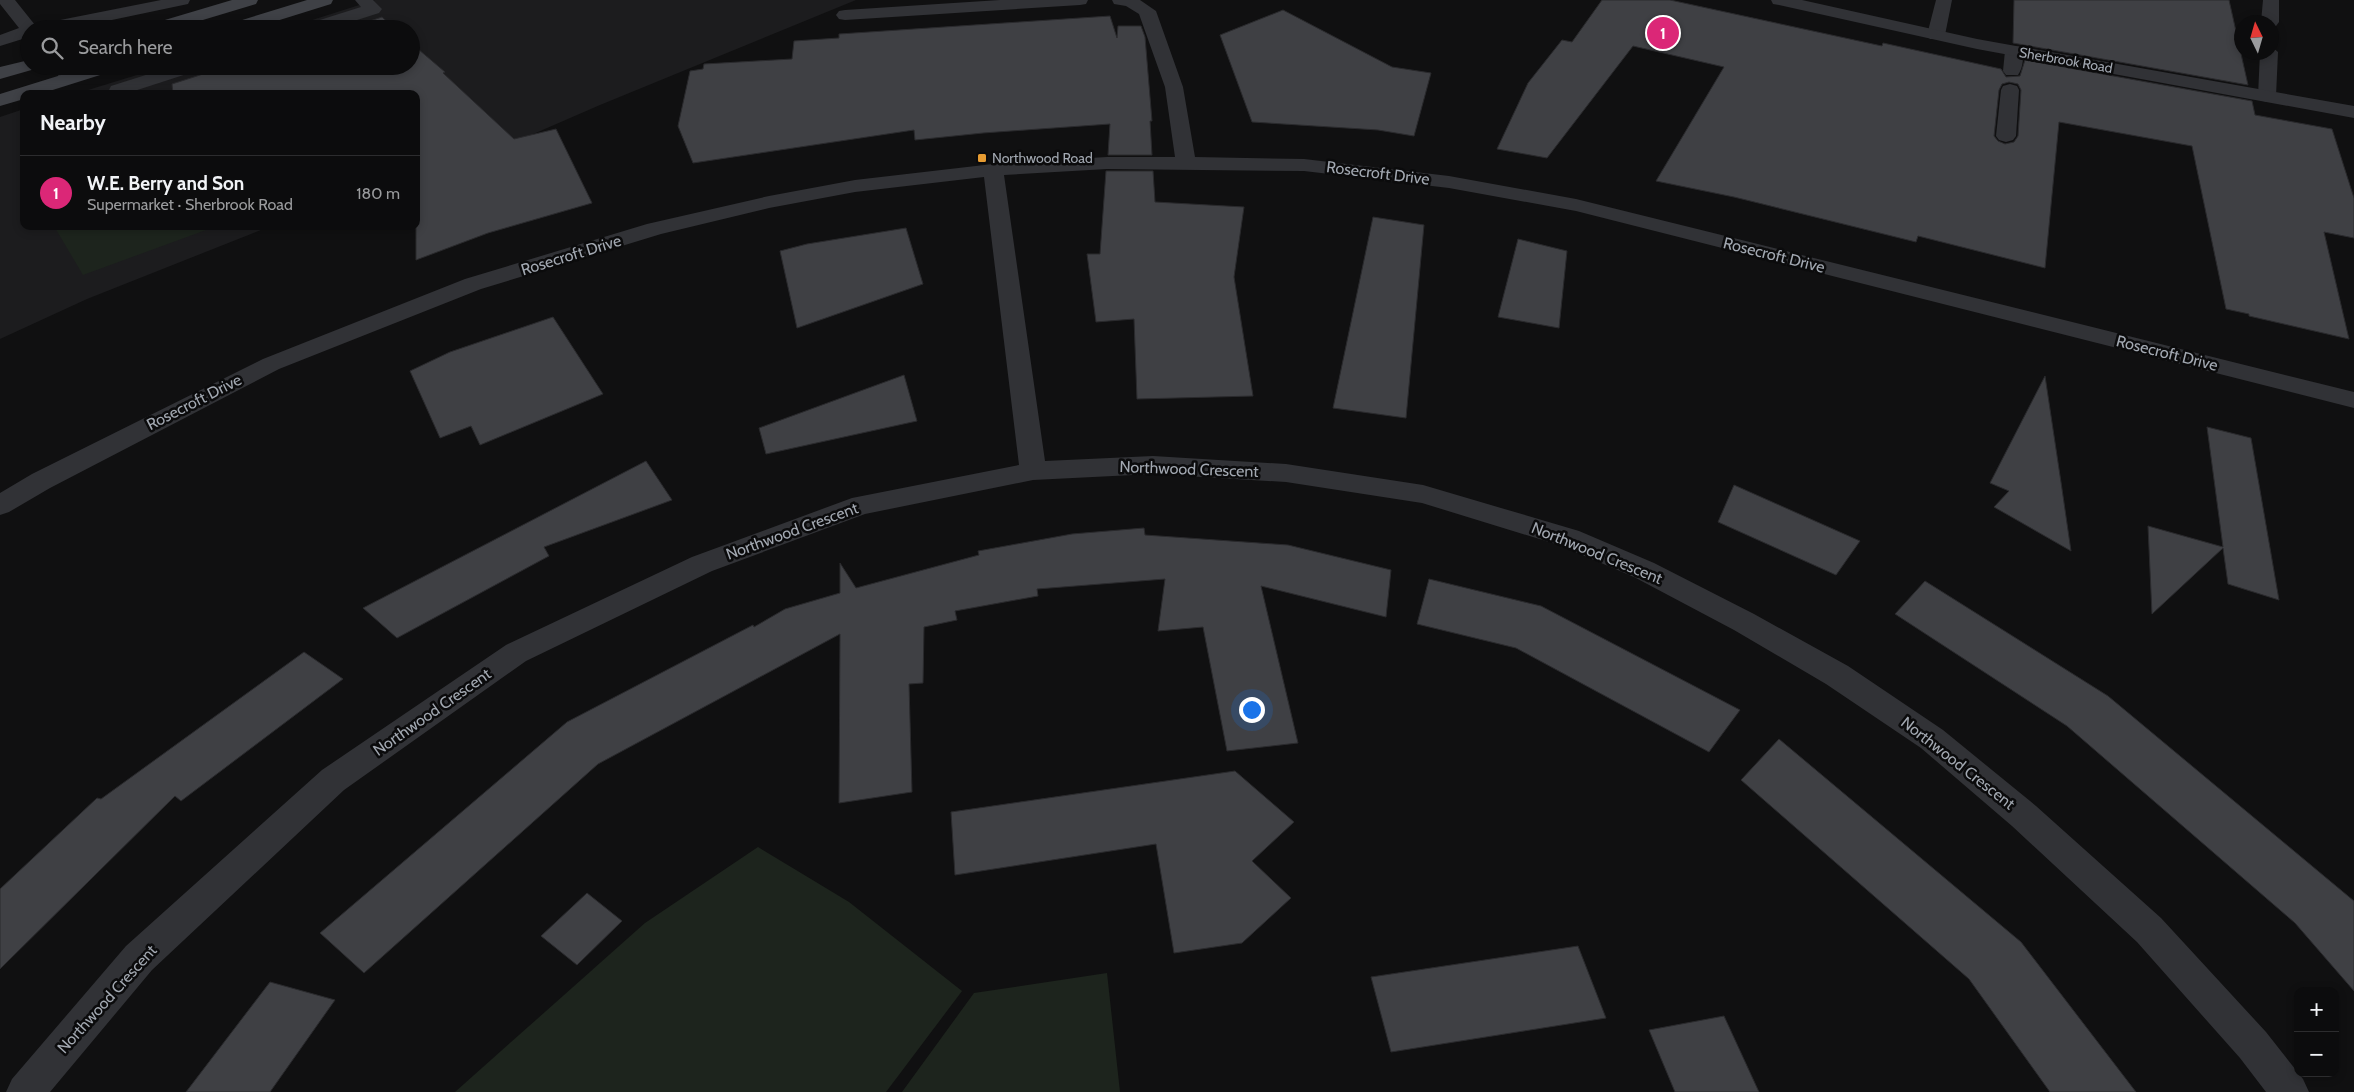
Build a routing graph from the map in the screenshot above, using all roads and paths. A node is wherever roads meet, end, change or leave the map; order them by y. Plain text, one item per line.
1 (6, 0) edge
2 (182, 0) edge
3 (250, 0) edge
4 (325, 0) edge
5 (363, 0) edge
6 (1080, 0) edge
7 (1120, 0) edge
8 (1780, 0) edge
9 (1944, 0) edge
10 (2271, 0) edge
11 (845, 15) dead end
12 (2270, 15) edge
13 (21, 20) edge
14 (87, 20) edge
15 (184, 20) edge
16 (261, 20) edge
17 (338, 20) edge
18 (20, 33) edge
19 (1936, 35) junction
20 (0, 41) edge
21 (2014, 51) junction
22 (2269, 60) edge
23 (20, 67) edge
24 (0, 73) edge
25 (58, 75) edge
26 (164, 75) edge
27 (23, 90) edge
28 (118, 90) dead end
29 (20, 91) edge
30 (2267, 96) junction
31 (0, 100) edge
32 (2354, 112) edge
33 (2006, 136) dead end
34 (1186, 162) junction
35 (992, 170) junction
36 (2354, 400) edge
37 (1033, 470) junction
38 (0, 506) edge
39 (25, 1092) edge
40 (2290, 1092) edge

1 - 13 street
2 - 14 street
3 - 15 main road
4 - 16 main road
5 - 17 street
6 - 11 street
7 - 34 street
8 - 19 street, Sherbrook Road
9 - 19 street
10 - 12 street
18 - 20 street
19 - 21 street, Sherbrook Road
21 - 30 street, Sherbrook Road
21 - 33 street
22 - 30 street
23 - 24 main road
25 - 27 main road
26 - 28 street
29 - 31 main road
30 - 32 street, Sherbrook Road
34 - 35 street, Rosecroft Drive
34 - 36 street, Rosecroft Drive
35 - 37 street
35 - 38 street, Rosecroft Drive
37 - 39 street, Northwood Crescent
37 - 40 street, Northwood Crescent

